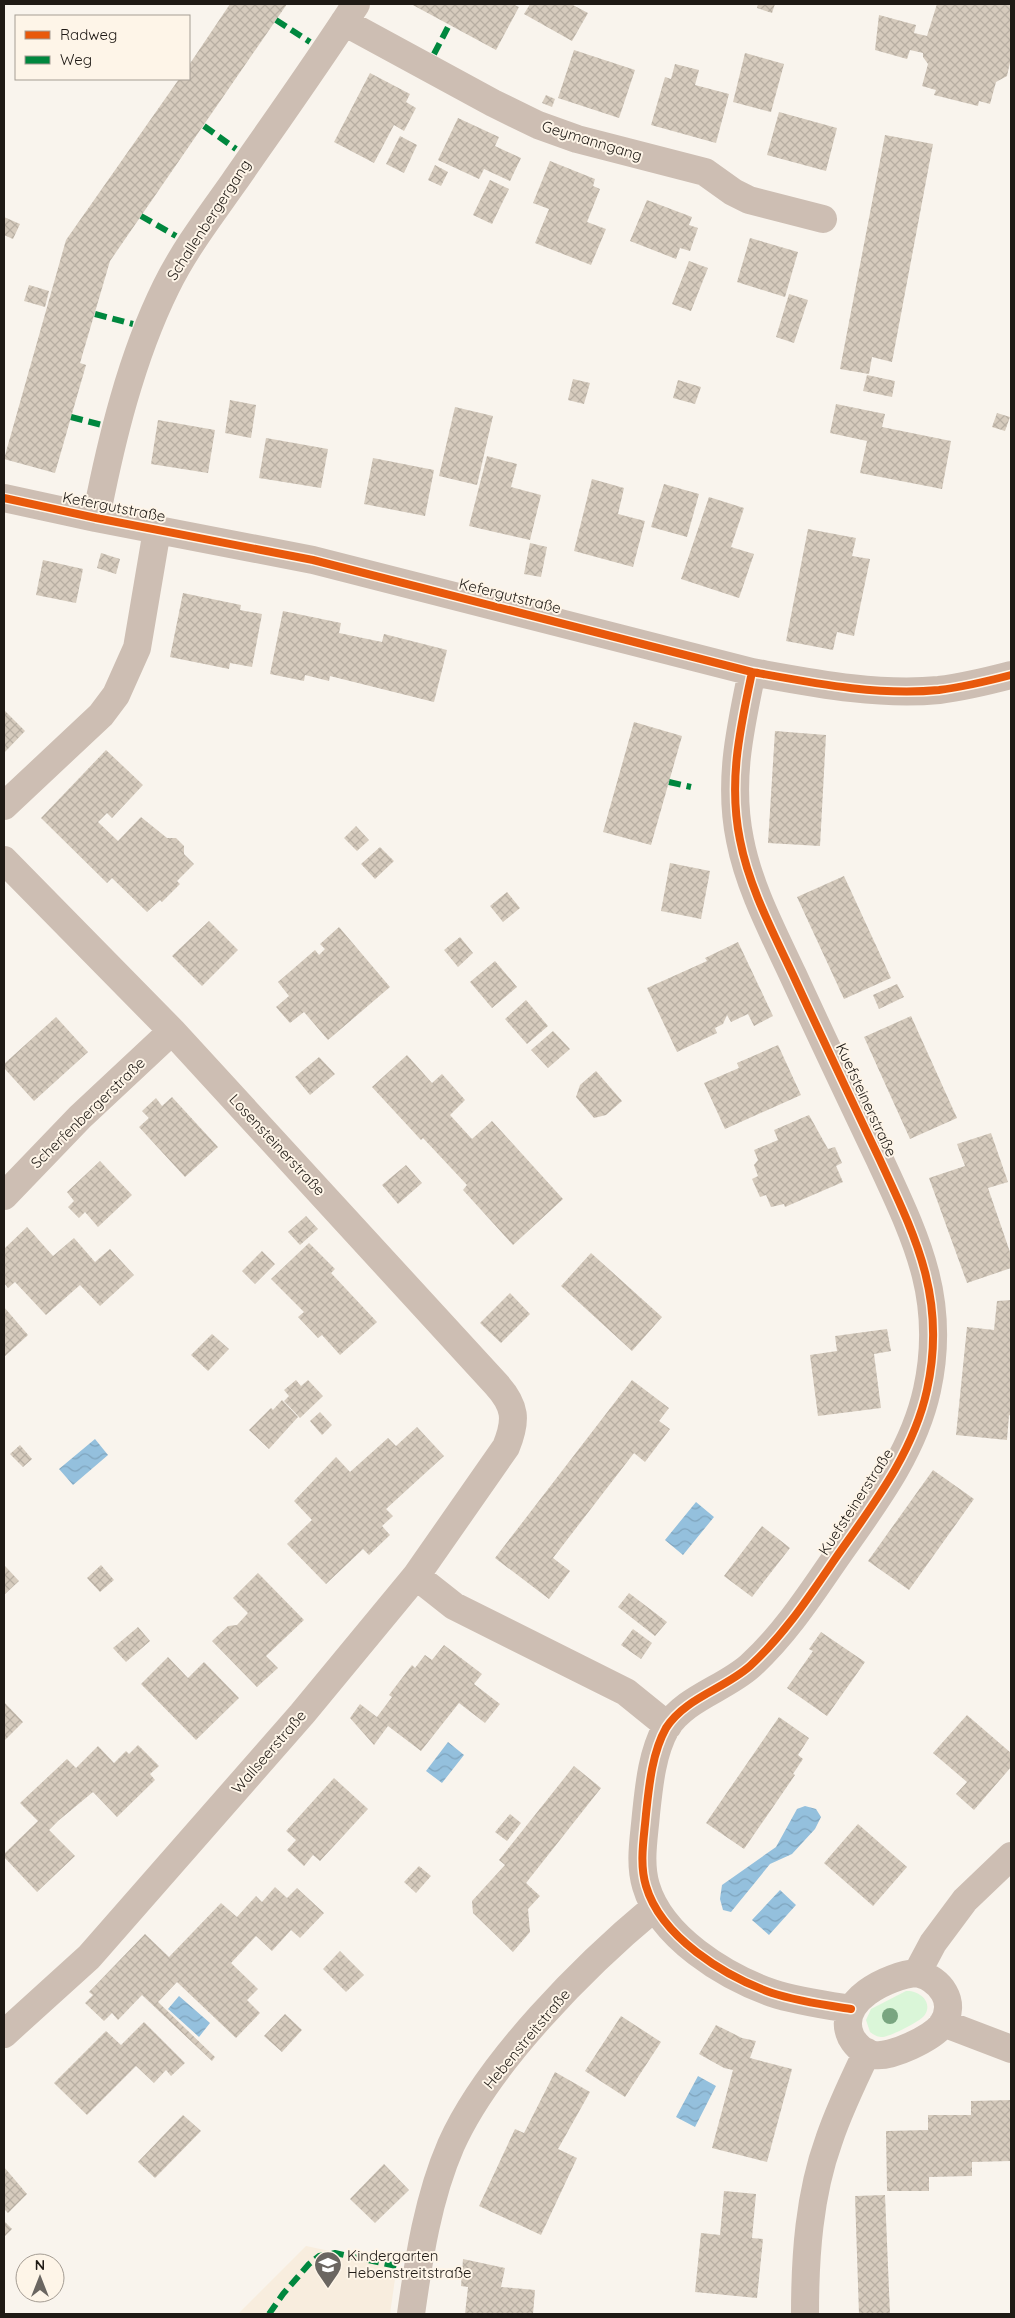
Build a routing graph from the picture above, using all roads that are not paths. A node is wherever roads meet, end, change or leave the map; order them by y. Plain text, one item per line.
1 (350, 13) edge
2 (822, 219) dead end
3 (4, 498) edge
4 (96, 518) junction
5 (157, 530) junction
6 (752, 672) junction
7 (1011, 675) edge
8 (4, 806) edge
9 (4, 860) edge
10 (172, 1031) junction
11 (4, 1196) edge
12 (506, 1447) joint
13 (416, 1576) junction
14 (668, 1726) junction
15 (1011, 1856) edge
16 (655, 1907) junction
17 (917, 1973) junction
18 (851, 2009) junction
19 (943, 2023) junction
20 (4, 2034) edge
21 (1011, 2049) edge
22 (866, 2052) junction
23 (411, 2314) edge
24 (805, 2314) edge

1 - 2 street, Geymanngang
1 - 4 street, Schallenbergergang
3 - 4 street, Kefergutstraße
4 - 5 street, Kefergutstraße
5 - 6 street, Kefergutstraße
5 - 8 street
6 - 7 street, Kefergutstraße
6 - 14 street, Kuefsteinerstraße
9 - 10 street, Losensteinerstraße
10 - 11 street, Scherfenbergerstraße
10 - 12 street, Losensteinerstraße
12 - 13 street, Wallseerstraße
13 - 14 street
13 - 20 street, Wallseerstraße
14 - 16 street, Kuefsteinerstraße
15 - 17 street
16 - 18 street, Kuefsteinerstraße
16 - 23 street, Hebenstreitstraße
17 - 18 street
17 - 19 street
18 - 22 street
19 - 21 street
19 - 22 street
22 - 24 street

